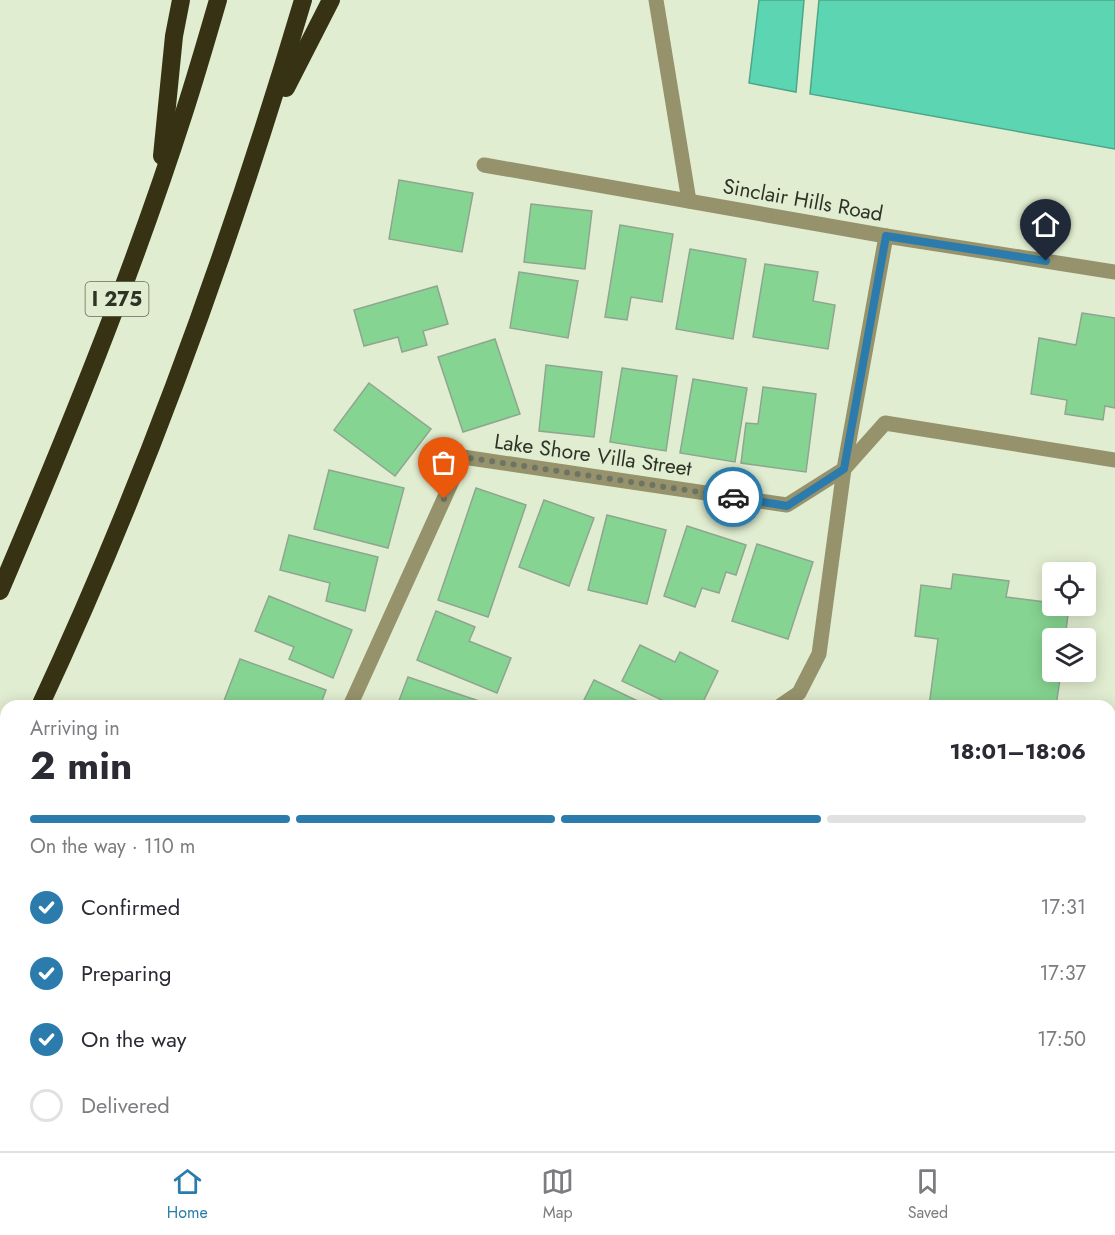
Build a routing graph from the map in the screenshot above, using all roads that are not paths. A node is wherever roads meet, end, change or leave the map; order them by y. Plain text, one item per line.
1 (181, 0) edge
2 (218, 0) edge
3 (303, 0) edge
4 (331, 0) edge
5 (656, 0) edge
6 (265, 130) junction
7 (484, 165) dead end
8 (159, 188) junction
9 (688, 201) junction
10 (886, 236) junction
11 (1115, 272) edge
12 (1115, 460) edge
13 (844, 469) junction
14 (0, 591) edge
15 (43, 700) edge
16 (353, 700) edge
17 (789, 700) edge

1 - 8 highway
2 - 8 highway, I 275
3 - 6 highway
4 - 6 highway
5 - 9 street
6 - 15 highway
7 - 9 street, Sinclair Hills Road
8 - 14 highway, I 275
9 - 10 street, Sinclair Hills Road
10 - 11 street, Sinclair Hills Road
10 - 13 street
12 - 13 street, Lake Shore Villa Street
13 - 16 street, Lake Shore Villa Street
13 - 17 street

